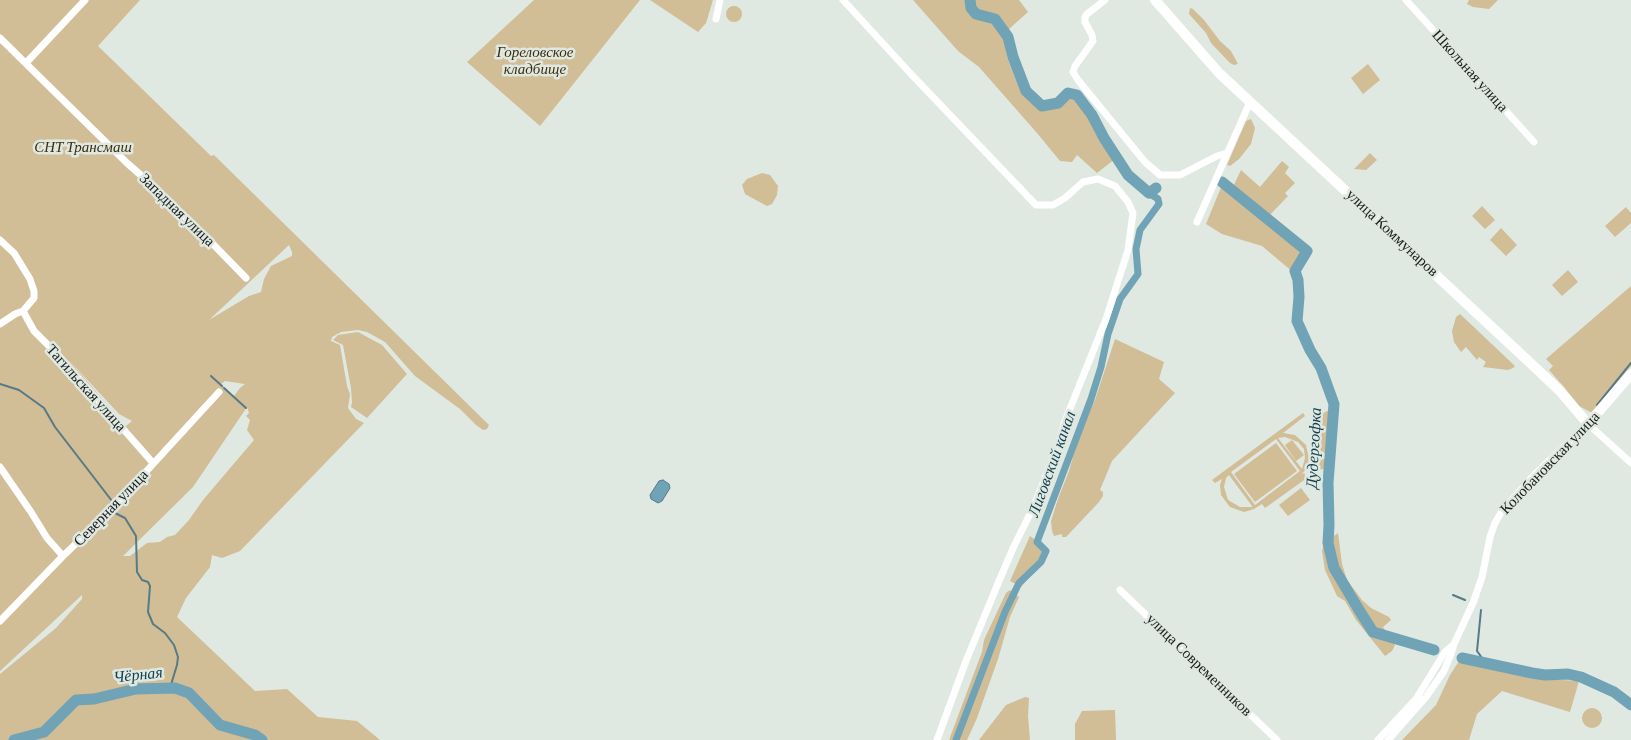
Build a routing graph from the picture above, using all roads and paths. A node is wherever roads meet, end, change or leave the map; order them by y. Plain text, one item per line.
1 (85, 0) edge
2 (720, 0) edge
3 (844, 0) edge
4 (1105, 0) edge
5 (1155, 0) edge
6 (1406, 0) edge
7 (716, 19) dead end
8 (0, 38) edge
9 (26, 63) junction
10 (1250, 102) junction
11 (1534, 142) dead end
12 (1227, 153) junction
13 (1197, 222) dead end
14 (0, 240) edge
15 (246, 278) dead end
16 (23, 311) junction
17 (0, 324) edge
18 (1631, 374) edge
19 (218, 392) dead end
20 (1588, 424) junction
21 (154, 463) junction
22 (1631, 464) edge
23 (0, 467) edge
24 (63, 556) junction
25 (1120, 590) dead end
26 (1, 618) edge
27 (1454, 644) junction
28 (937, 740) edge
29 (1277, 740) edge
30 (1378, 740) edge
31 (1388, 740) edge

1 - 9 street
2 - 7 street
3 - 28 street
4 - 12 street
5 - 10 street, улица Коммунаров
6 - 11 street, Школьная улица
8 - 9 street, Западная улица
9 - 15 street, Западная улица
10 - 12 street
10 - 20 street, улица Коммунаров
12 - 13 street
14 - 16 street
16 - 17 street
16 - 21 street, Тагильская улица
18 - 20 street, Колобановская улица
19 - 21 street, Северная улица
20 - 22 street, улица Коммунаров
20 - 27 street, Колобановская улица
21 - 24 street, Северная улица
23 - 24 street
24 - 26 street, Северная улица
25 - 29 street, улица Современников
27 - 30 street, Колобановская улица
27 - 31 street, Колобановская улица

